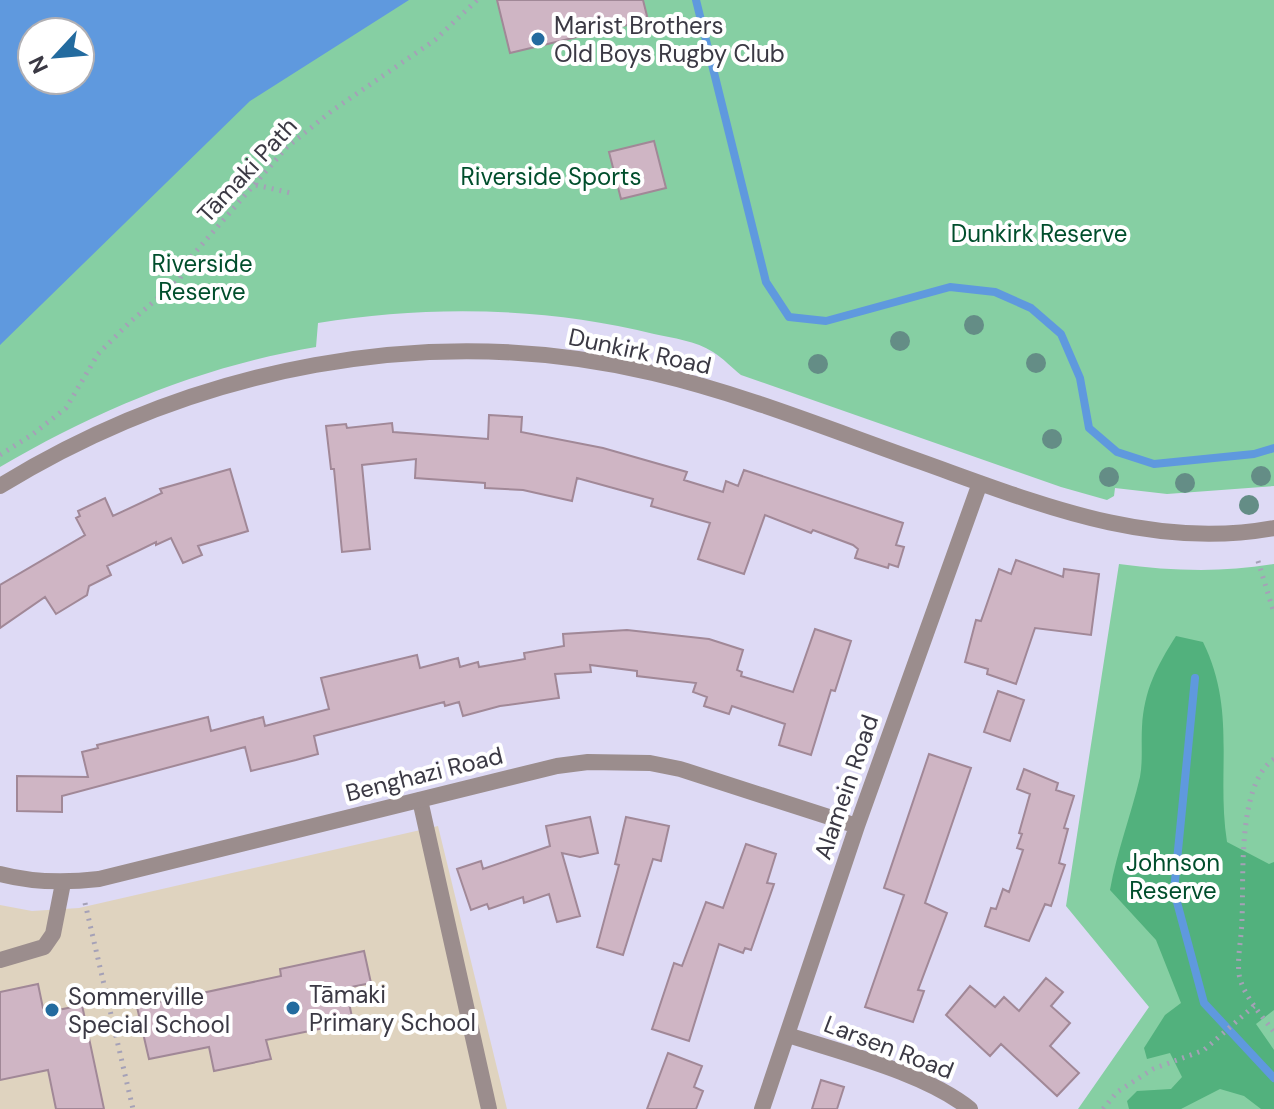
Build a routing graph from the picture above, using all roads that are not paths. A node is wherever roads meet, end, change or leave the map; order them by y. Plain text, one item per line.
1 (980, 483) junction
2 (0, 486) edge
3 (1274, 528) edge
4 (420, 800) junction
5 (857, 826) junction
6 (0, 874) edge
7 (63, 883) junction
8 (0, 960) edge
9 (788, 1035) junction
10 (489, 1109) edge
11 (762, 1109) edge
12 (970, 1109) edge

1 - 2 street, Dunkirk Road
1 - 3 street, Dunkirk Road
1 - 5 street, Alamein Road
4 - 5 street, Benghazi Road
4 - 7 street, Benghazi Road
4 - 10 street
5 - 9 street, Alamein Road
6 - 7 street, Benghazi Road
7 - 8 street
9 - 11 street, Alamein Road
9 - 12 street, Larsen Road

